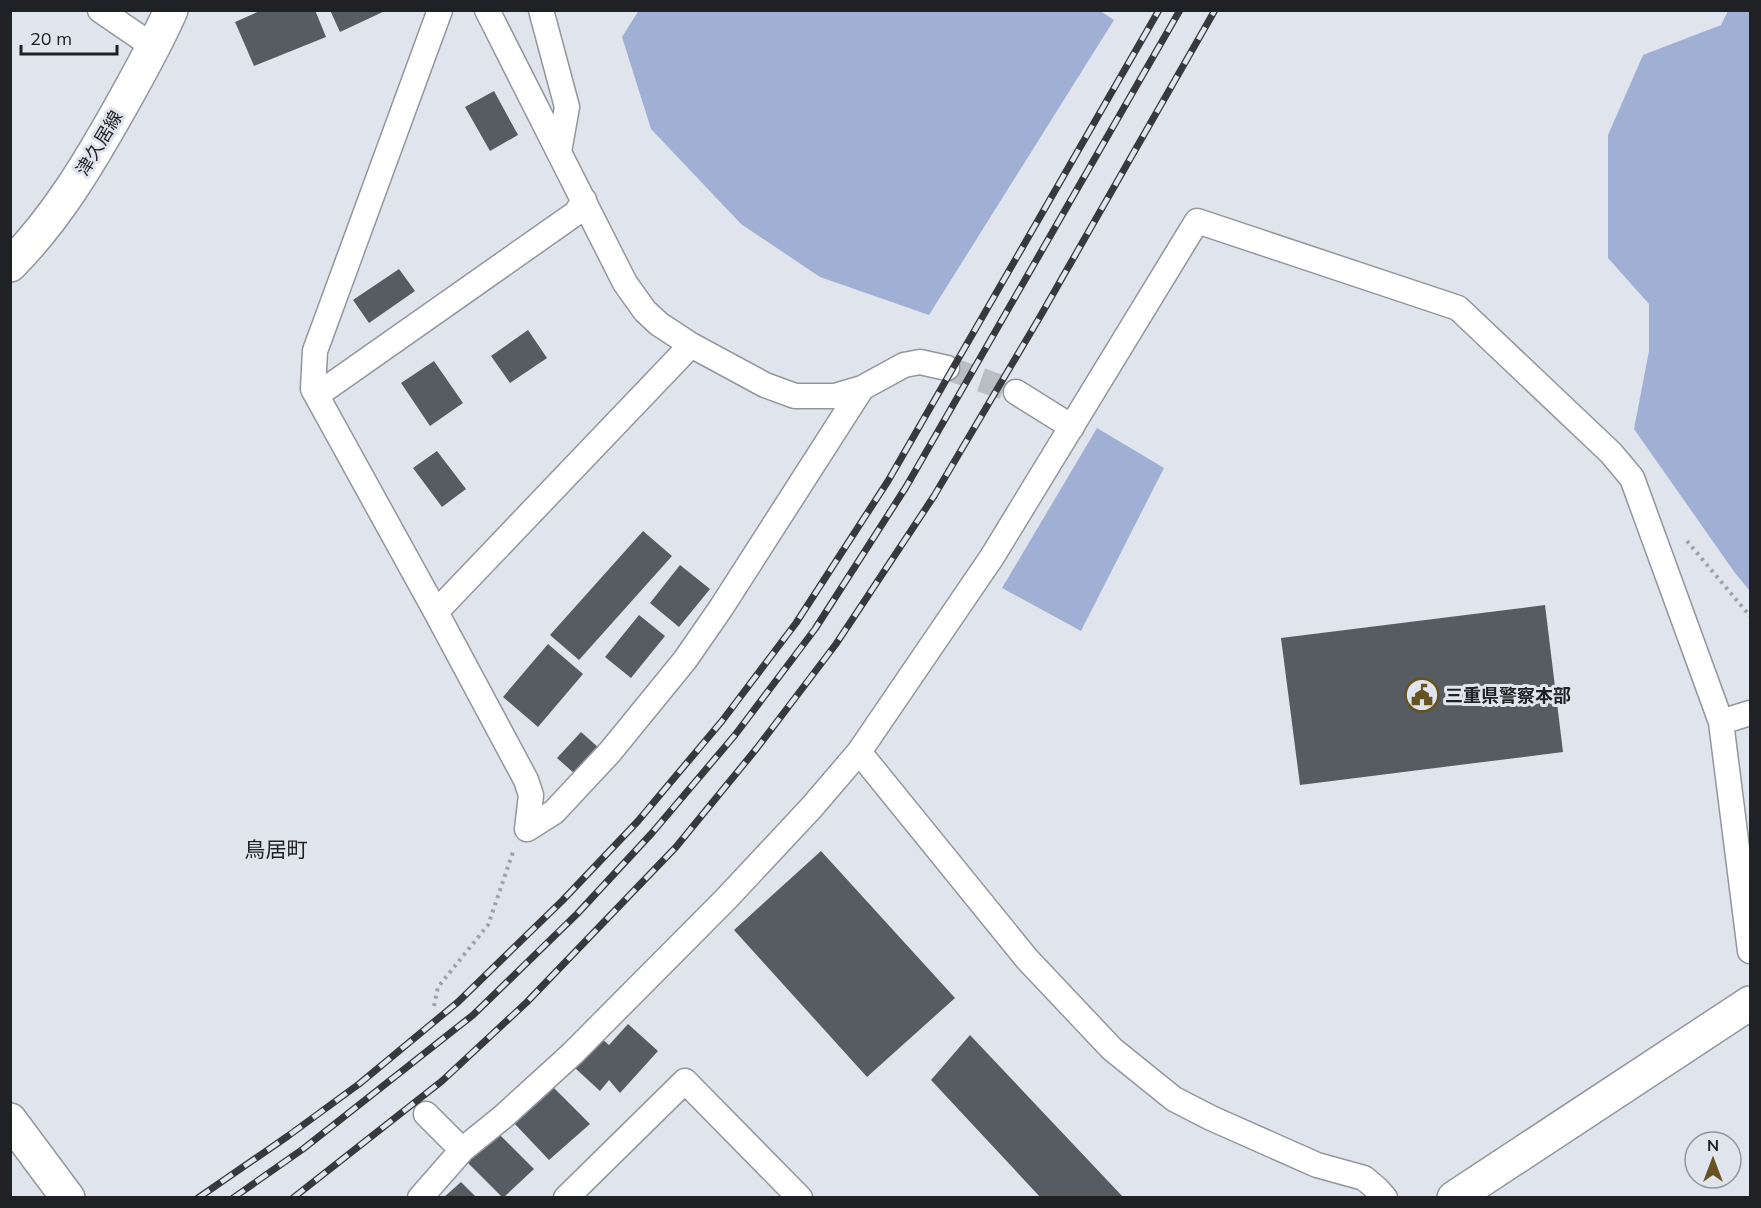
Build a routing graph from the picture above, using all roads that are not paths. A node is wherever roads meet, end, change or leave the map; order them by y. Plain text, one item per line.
1 (100, 10) edge
2 (171, 10) edge
3 (440, 10) edge
4 (487, 10) edge
5 (540, 10) edge
6 (154, 47) junction
7 (559, 152) junction
8 (584, 200) junction
9 (10, 265) edge
10 (691, 345) junction
11 (947, 368) tunnel mouth
12 (862, 388) junction
13 (1016, 392) tunnel mouth
14 (317, 395) junction
15 (1072, 427) junction
16 (436, 612) junction
17 (1750, 713) edge
18 (1721, 722) junction
19 (859, 752) junction
20 (1750, 951) edge
21 (1750, 1003) edge
22 (426, 1114) dead end
23 (10, 1120) edge
24 (462, 1150) junction
25 (68, 1197) edge
26 (420, 1197) edge
27 (566, 1197) edge
28 (800, 1197) edge
29 (1384, 1197) edge
30 (1454, 1197) edge

1 - 6 street
2 - 6 street, 津久居線
3 - 14 street
4 - 7 street
5 - 7 street
6 - 9 street, 津久居線
7 - 8 street
8 - 10 street
8 - 14 street
10 - 12 street
10 - 16 street
11 - 12 street
12 - 16 street
13 - 15 street
14 - 16 street
15 - 18 street
15 - 19 street
17 - 18 street
18 - 20 street
19 - 24 street
19 - 29 street
21 - 30 street
22 - 24 street
23 - 25 street
24 - 26 street
27 - 28 street

